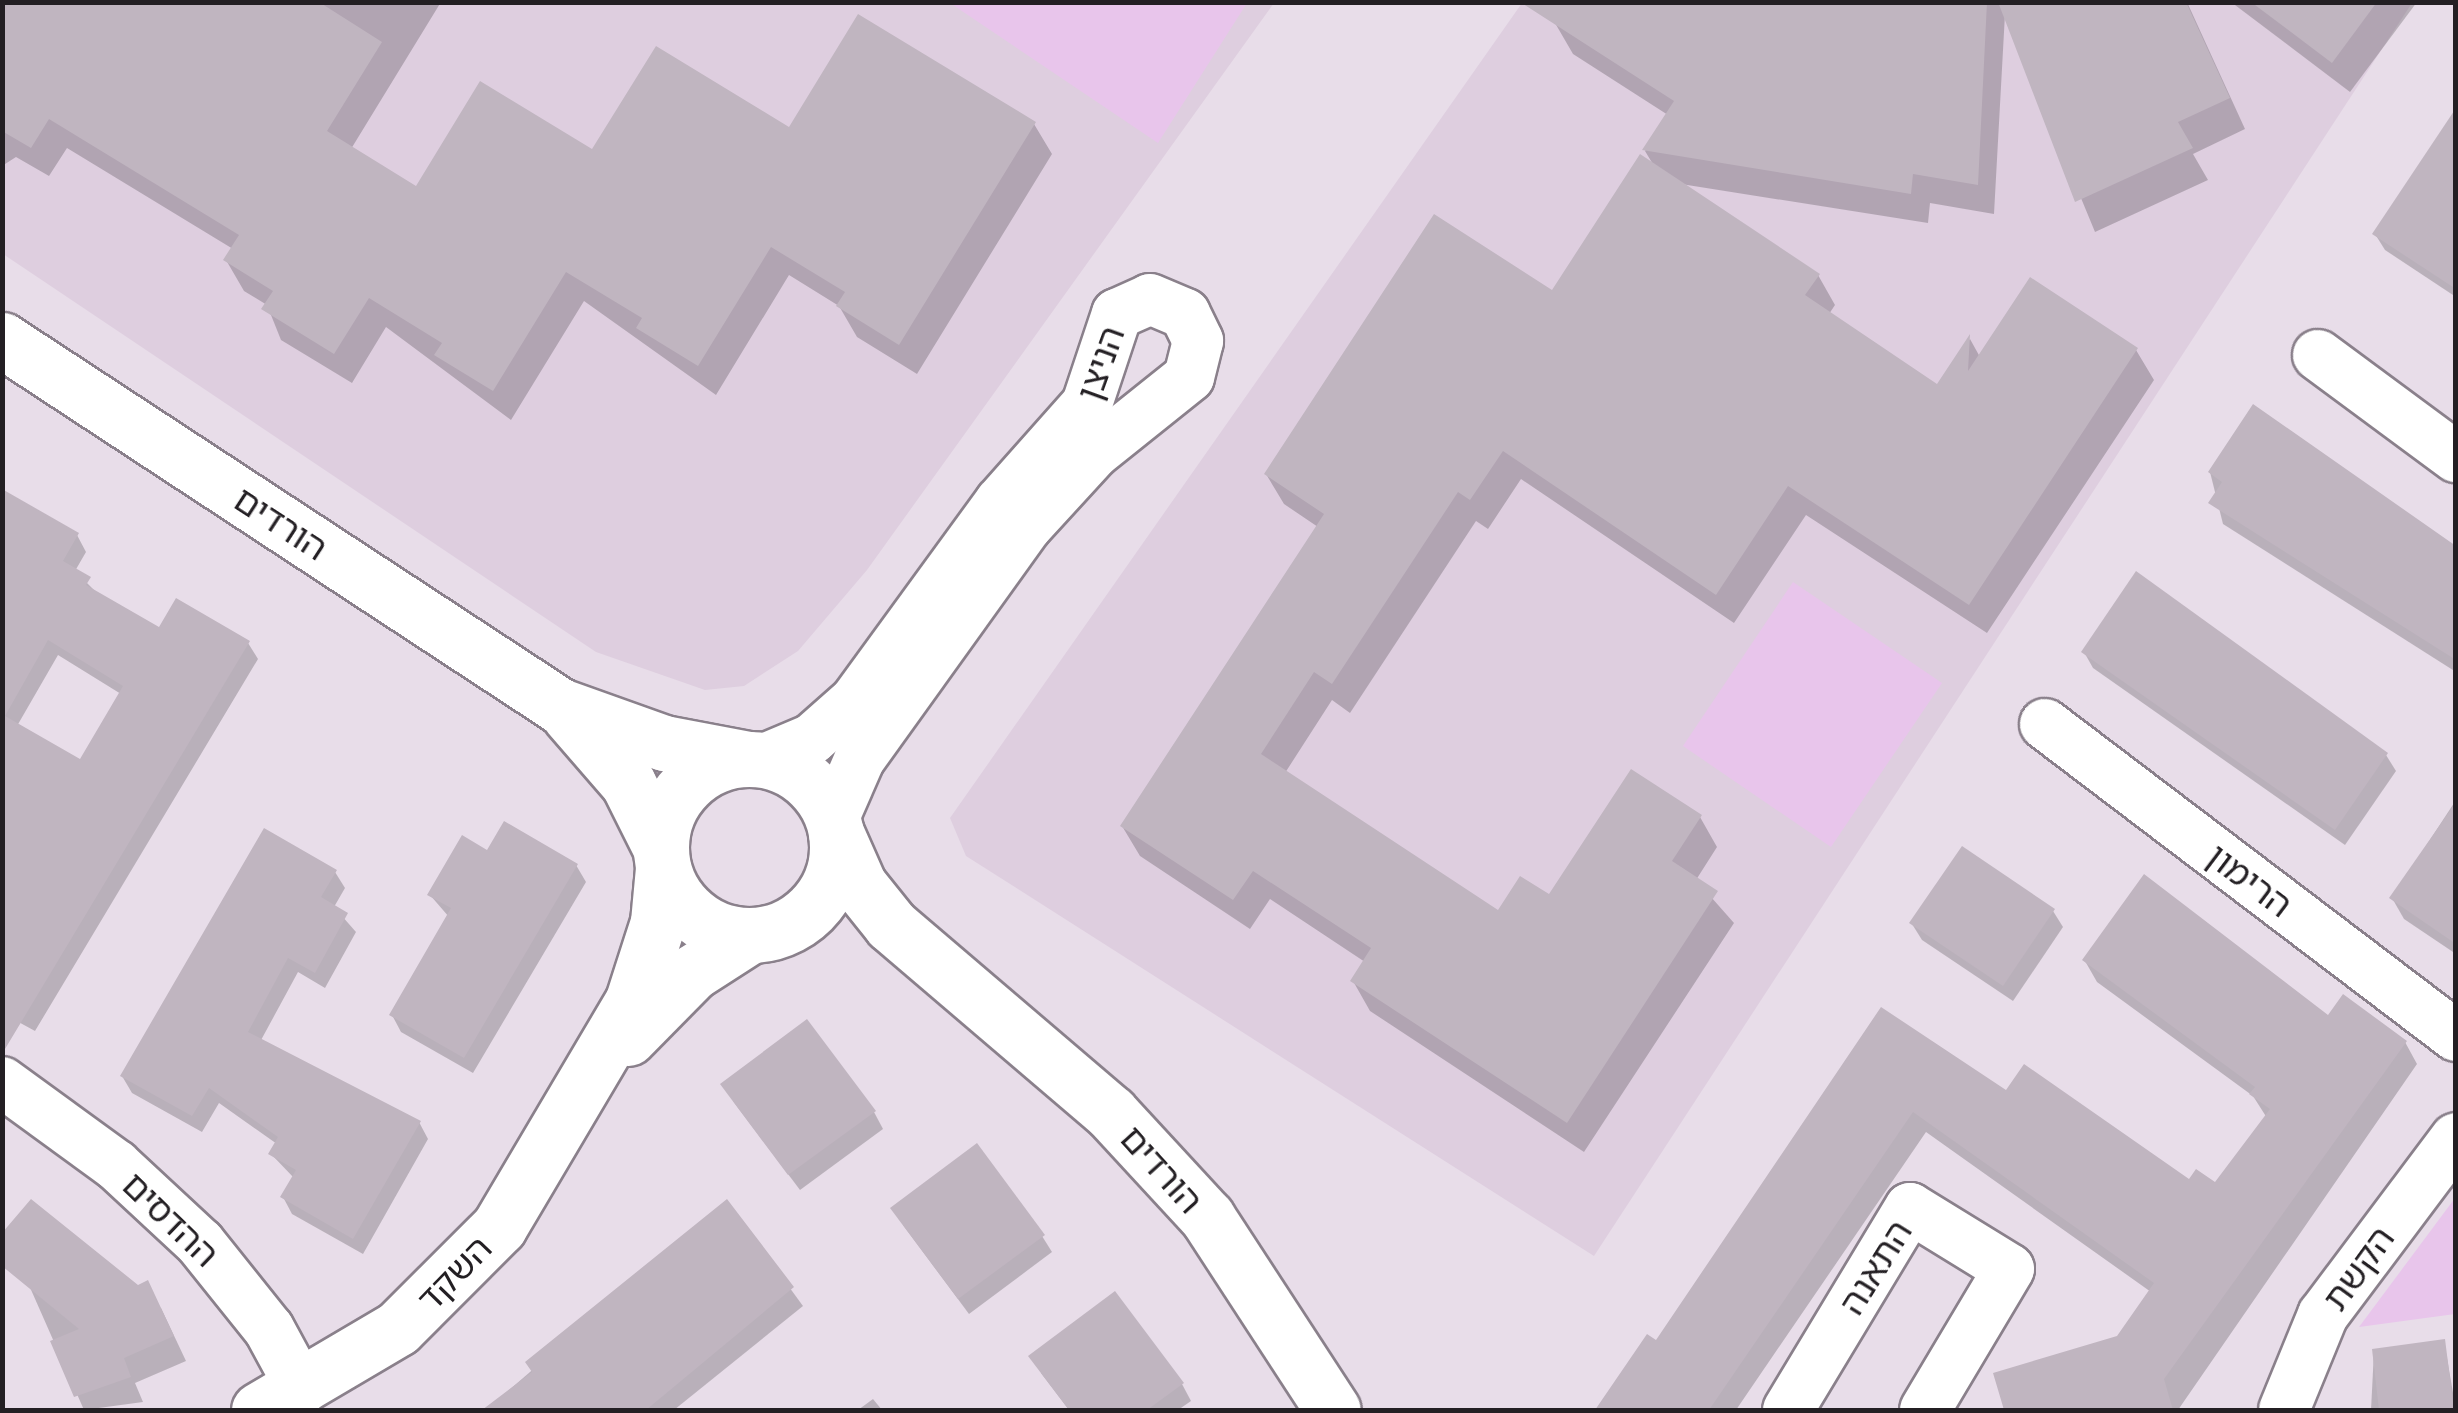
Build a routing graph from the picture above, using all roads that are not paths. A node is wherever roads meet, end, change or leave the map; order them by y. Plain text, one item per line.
1 (2, 340) edge
2 (2318, 355) dead end
3 (2456, 457) edge
4 (560, 706) junction
5 (2045, 724) dead end
6 (756, 759) junction
7 (834, 827) junction
8 (662, 857) junction
9 (769, 931) junction
10 (942, 971) junction
11 (2456, 1036) edge
12 (593, 1078) junction
13 (2, 1082) edge
14 (2456, 1138) edge
15 (280, 1400) edge
16 (1333, 1410) edge
17 (1788, 1410) edge
18 (1926, 1410) edge
19 (2284, 1410) edge

1 - 4 street, הורדים
2 - 3 street
4 - 6 street, הורדים
4 - 8 street, הורדים
5 - 11 street, הרימון
6 - 7 street
6 - 7 street, הניצן
6 - 8 street
7 - 9 street
7 - 10 street, הורדים
8 - 9 street
8 - 12 street, השקד
9 - 10 street, הורדים
9 - 12 street, השקד
10 - 16 street, הורדים
12 - 15 street, השקד
13 - 15 street, ההדסים
14 - 19 street, הקשת
17 - 18 street, התאנה

